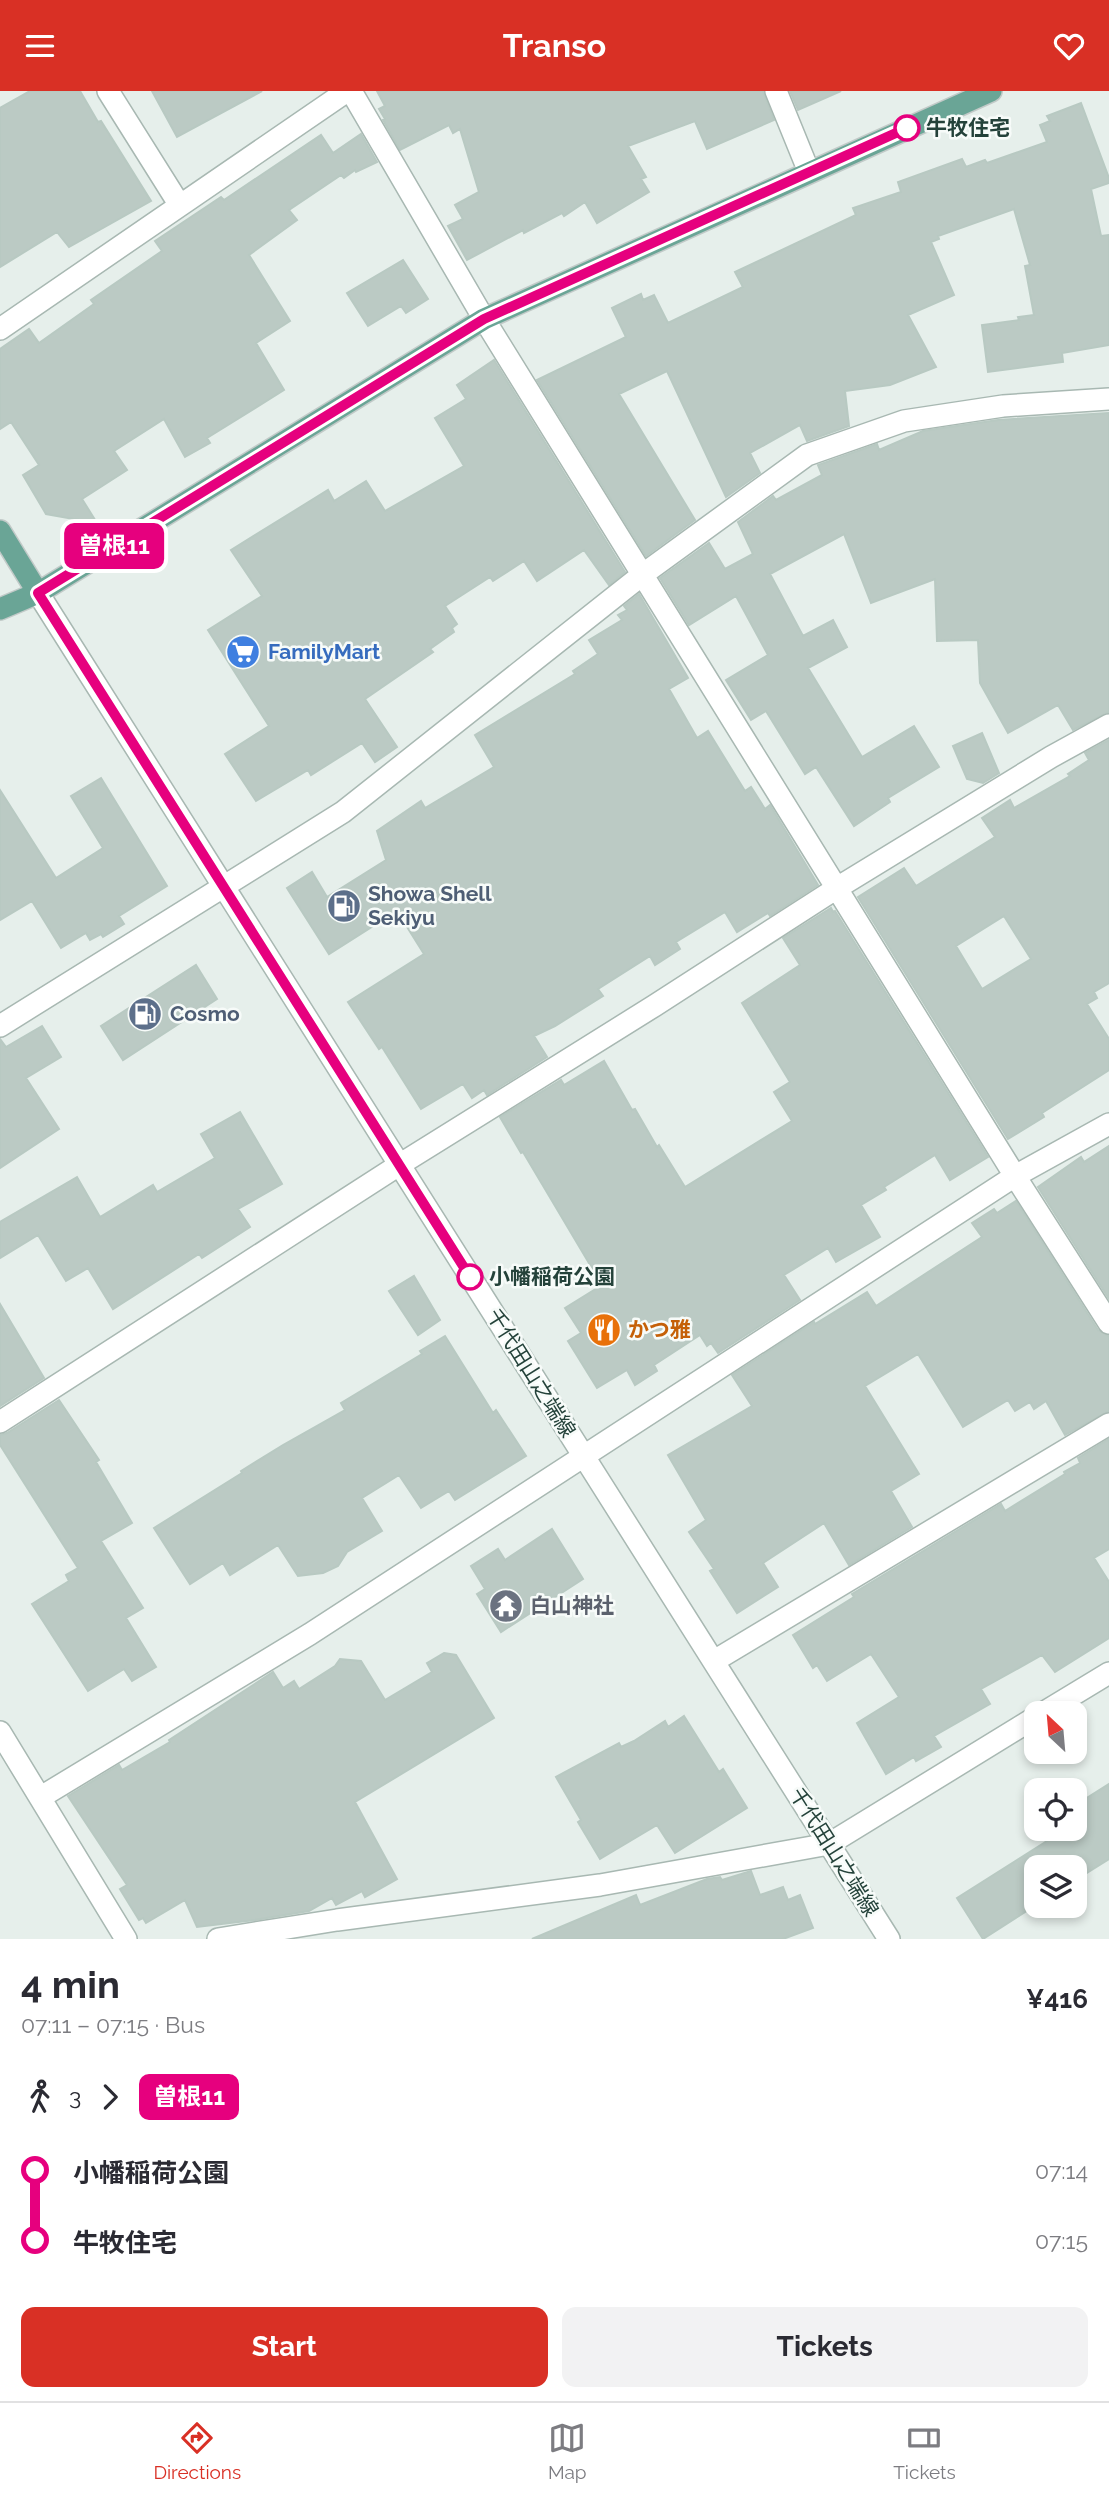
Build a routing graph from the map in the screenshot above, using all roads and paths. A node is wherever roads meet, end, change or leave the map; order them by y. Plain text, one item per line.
1 (108, 91) edge
2 (349, 91) edge
3 (776, 91) edge
4 (991, 91) edge
5 (809, 172) junction
6 (179, 204) junction
7 (484, 319) junction
8 (0, 329) edge
9 (1109, 399) edge
10 (0, 531) edge
11 (642, 575) junction
12 (38, 593) junction
13 (0, 609) edge
14 (1109, 725) edge
15 (223, 886) junction
16 (838, 888) junction
17 (0, 1025) edge
18 (1109, 1124) edge
19 (399, 1165) junction
20 (1015, 1176) junction
21 (1109, 1323) edge
22 (0, 1422) edge
23 (1109, 1424) edge
24 (583, 1456) junction
25 (714, 1661) junction
26 (1109, 1673) edge
27 (1062, 1701) edge
28 (1024, 1724) edge
29 (0, 1732) edge
30 (41, 1797) junction
31 (829, 1844) junction
32 (340, 1929) edge
33 (126, 1939) edge
34 (219, 1939) edge
35 (889, 1939) edge

1 - 6 street
2 - 6 street
2 - 7 street
3 - 5 street
4 - 5 main road
5 - 7 main road
6 - 8 street
7 - 11 street
7 - 12 main road
9 - 11 street
10 - 12 main road
11 - 15 street
11 - 16 street
12 - 13 main road
12 - 15 street, 千代田山之端線
14 - 16 street
15 - 17 street
15 - 19 street, 千代田山之端線
16 - 19 street
16 - 20 street
18 - 20 street
19 - 22 street
19 - 24 street, 千代田山之端線
20 - 21 street
20 - 24 street
23 - 25 street
24 - 25 street, 千代田山之端線
24 - 30 street
25 - 31 street, 千代田山之端線
26 - 27 street
28 - 31 street
29 - 30 street
30 - 33 street
31 - 32 street
31 - 35 street, 千代田山之端線
32 - 34 street

